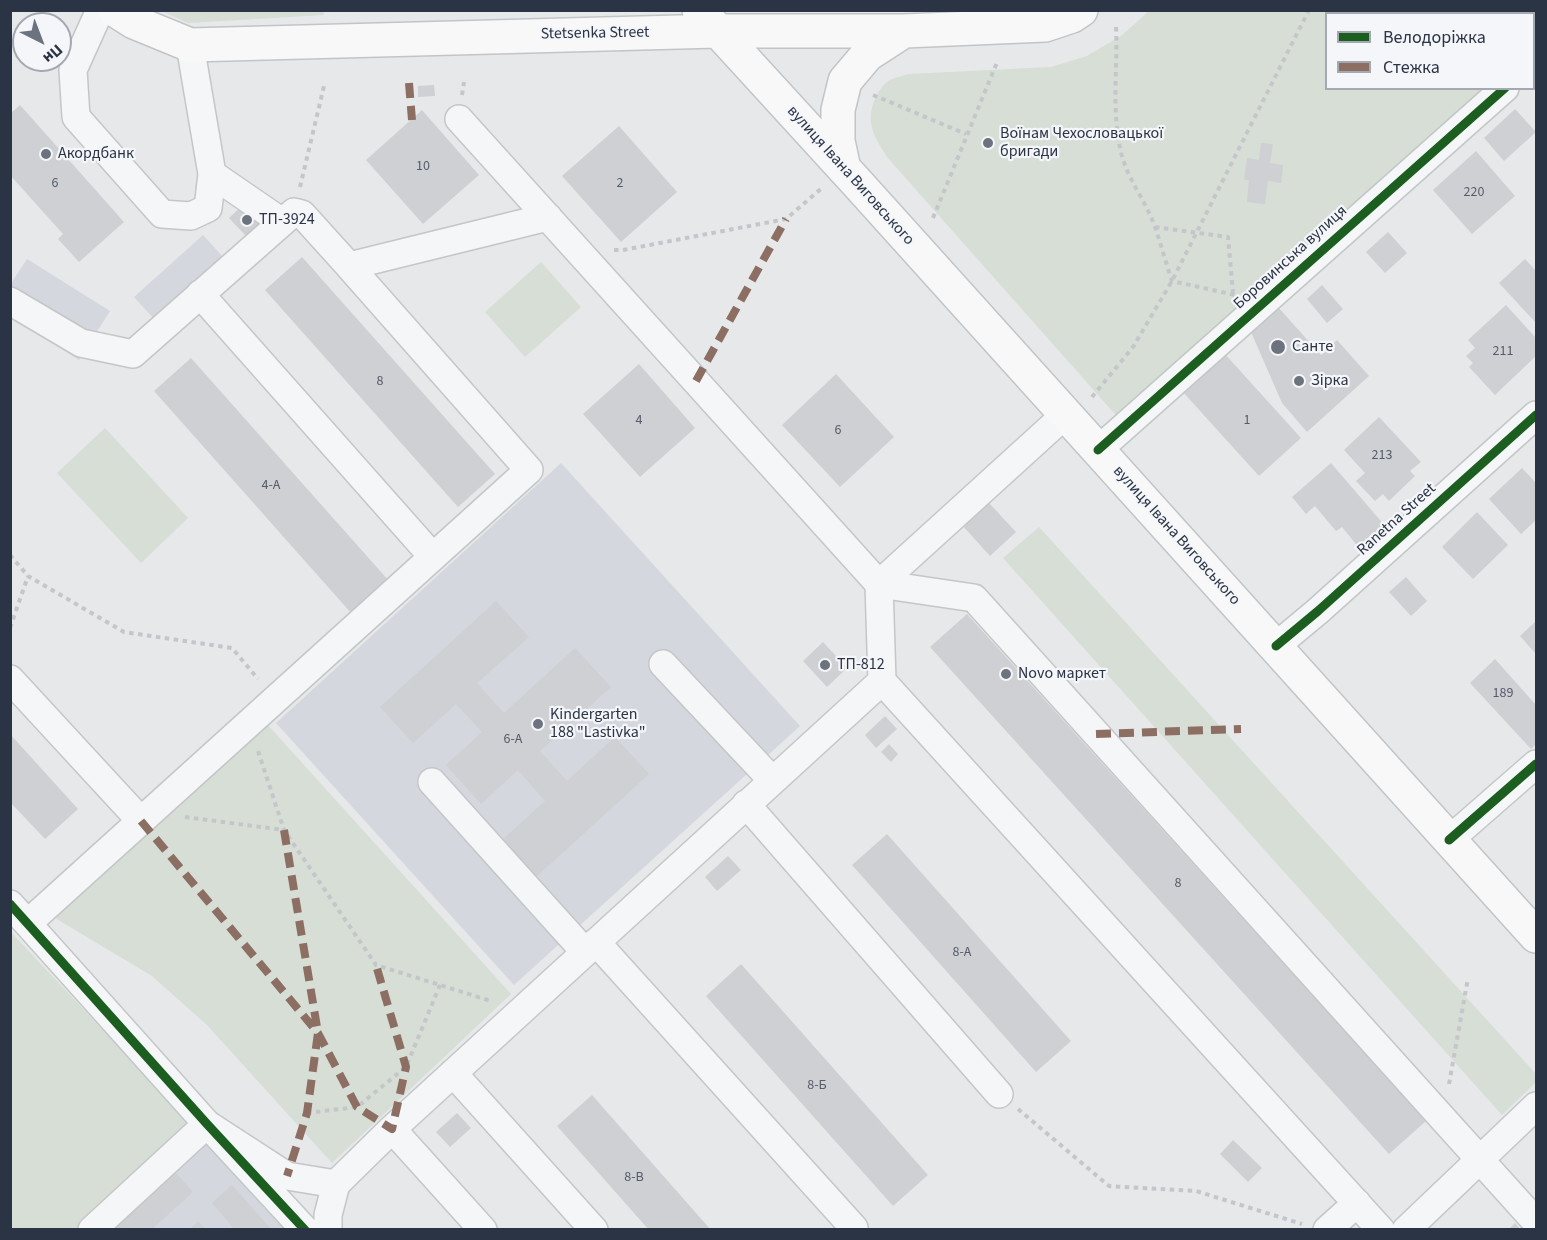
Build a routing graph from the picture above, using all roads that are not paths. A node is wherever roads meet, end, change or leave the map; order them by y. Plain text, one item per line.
1 (100, 10) edge
2 (1081, 10) edge
3 (124, 14) edge
4 (708, 21) edge
5 (904, 32) junction
6 (190, 45) junction
7 (1502, 90) edge
8 (459, 119) dead end
9 (212, 174) junction
10 (835, 176) junction
11 (288, 217) junction
12 (548, 217) junction
13 (349, 266) junction
14 (200, 294) junction
15 (10, 301) edge
16 (1079, 406) junction
17 (1536, 415) edge
18 (1098, 450) junction
19 (433, 557) junction
20 (879, 584) junction
21 (1276, 646) junction
22 (663, 664) dead end
23 (10, 679) edge
24 (882, 681) junction
25 (1536, 764) edge
26 (772, 780) junction
27 (432, 782) dead end
28 (746, 804) junction
29 (146, 817) junction
30 (1449, 840) junction
31 (19, 913) edge
32 (1536, 936) edge
33 (590, 947) junction
34 (453, 1073) junction
35 (999, 1094) road end
36 (1536, 1106) edge
37 (207, 1124) junction
38 (392, 1129) junction
39 (1479, 1159) junction
40 (336, 1184) junction
41 (1357, 1203) junction
42 (1536, 1222) edge
43 (854, 1228) edge
44 (1318, 1228) edge
45 (92, 1230) edge
46 (305, 1230) edge
47 (328, 1230) edge
48 (483, 1230) edge
49 (594, 1230) edge
50 (1381, 1230) edge
51 (1406, 1230) edge

1 - 9 street
2 - 5 main road, Stetsenka Street
3 - 6 main road, Stetsenka Street
4 - 5 main road, Stetsenka Street
4 - 6 main road, Stetsenka Street
4 - 10 main road, вулиця Івана Виговського
5 - 10 main road
6 - 9 street
7 - 18 street, Боровинська вулиця
8 - 12 street
9 - 11 street
10 - 16 main road, вулиця Івана Виговського
11 - 13 street
11 - 14 street
12 - 13 street
12 - 20 street
13 - 19 street
14 - 15 street
14 - 19 street
16 - 18 main road, вулиця Івана Виговського
16 - 20 street
17 - 21 street, Ranetna Street
18 - 21 main road, вулиця Івана Виговського
19 - 29 street
20 - 24 street
20 - 39 street
21 - 30 main road, вулиця Івана Виговського
22 - 26 street
23 - 29 street
24 - 26 street
24 - 41 street
25 - 30 street
26 - 28 street
27 - 33 street
28 - 33 street
28 - 35 street
29 - 31 street
30 - 32 main road, вулиця Івана Виговського
31 - 37 street
33 - 34 street
33 - 43 street
34 - 38 street
34 - 49 street
36 - 39 street
37 - 40 street
37 - 45 street
37 - 46 street
38 - 40 street
38 - 48 street
39 - 42 street
39 - 51 street
40 - 47 street
41 - 44 street
41 - 50 street

